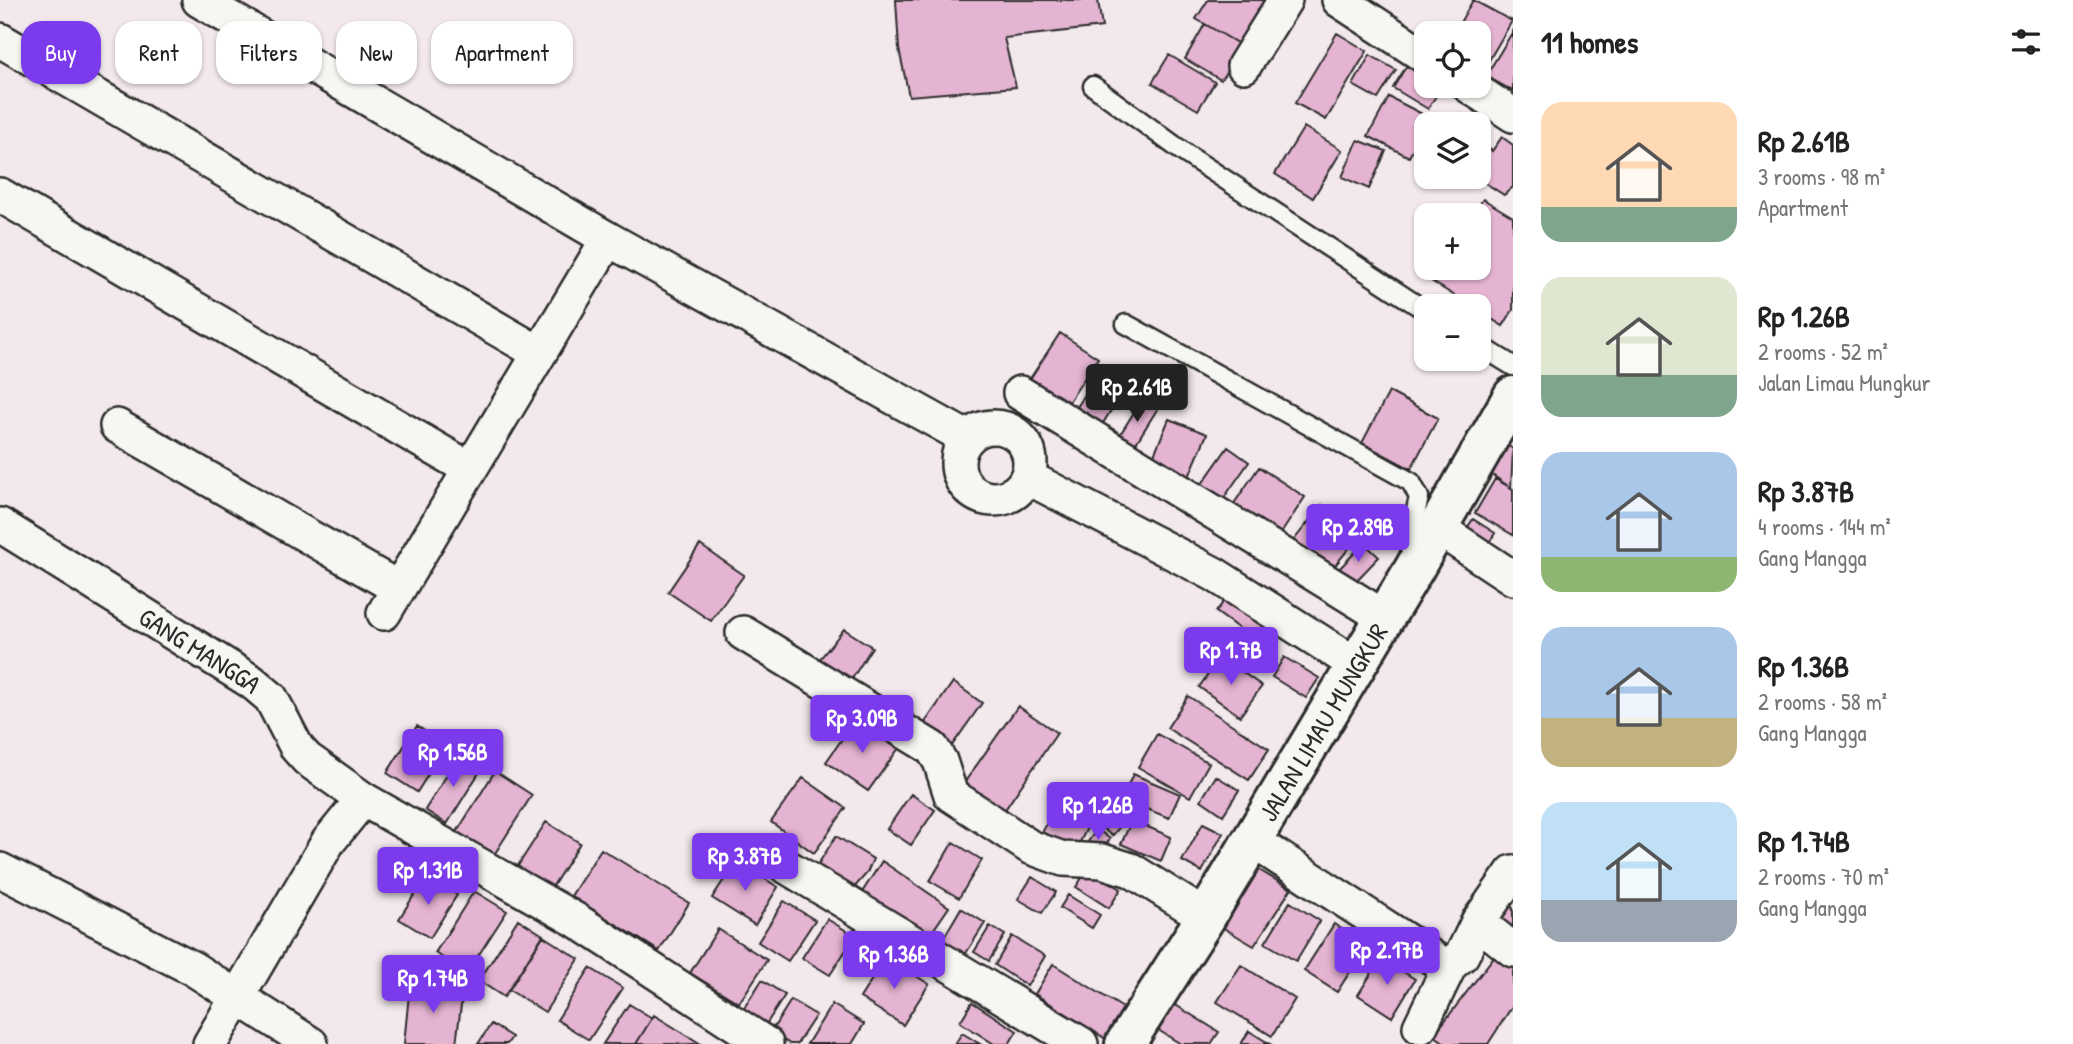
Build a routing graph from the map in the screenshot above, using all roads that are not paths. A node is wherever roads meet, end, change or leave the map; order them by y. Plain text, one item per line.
1 (199, 0) edge
2 (1285, 0) edge
3 (1339, 0) edge
4 (0, 40) edge
5 (1414, 49) edge
6 (1244, 66) dead end
7 (1093, 86) dead end
8 (1488, 98) edge
9 (1513, 114) edge
10 (0, 195) edge
11 (608, 239) junction
12 (1414, 303) edge
13 (1126, 324) dead end
14 (1491, 352) edge
15 (540, 353) junction
16 (1513, 366) edge
17 (1020, 394) dead end
18 (1513, 396) edge
19 (117, 426) dead end
20 (967, 438) junction
21 (470, 469) junction
22 (1027, 477) junction
23 (0, 525) edge
24 (1436, 527) junction
25 (1414, 569) junction
26 (1513, 578) edge
27 (1384, 617) junction
28 (743, 633) dead end
29 (1355, 664) junction
30 (363, 799) junction
31 (1250, 839) junction
32 (784, 865) dead end
33 (0, 870) edge
34 (1513, 872) edge
35 (1206, 917) junction
36 (1478, 922) junction
37 (1513, 950) edge
38 (1449, 967) junction
39 (237, 994) junction
40 (1420, 1027) dead end
41 (210, 1044) edge
42 (311, 1044) edge
43 (766, 1044) edge
44 (1081, 1044) edge
45 (1125, 1044) edge

1 - 11 street
2 - 6 street
3 - 5 street
4 - 15 street
7 - 12 lane
8 - 9 street
10 - 21 street
11 - 15 street
11 - 20 street
13 - 25 lane
14 - 16 lane
15 - 21 street
17 - 27 street
18 - 24 street, JALAN LIMAU MUNGKUR
19 - 21 street
20 - 22 street
20 - 22 street
22 - 29 street
23 - 30 street, GANG MANGGA
24 - 25 street, JALAN LIMAU MUNGKUR
24 - 26 street
25 - 27 street, JALAN LIMAU MUNGKUR
27 - 29 street, JALAN LIMAU MUNGKUR
28 - 35 street
29 - 31 street, JALAN LIMAU MUNGKUR
30 - 39 street
30 - 43 street, GANG MANGGA
31 - 35 street, JALAN LIMAU MUNGKUR
31 - 38 street
32 - 44 street
33 - 39 street
34 - 36 street
35 - 45 street, JALAN LIMAU MUNGKUR
36 - 37 street
36 - 38 street
38 - 40 street
39 - 41 street
39 - 42 street

